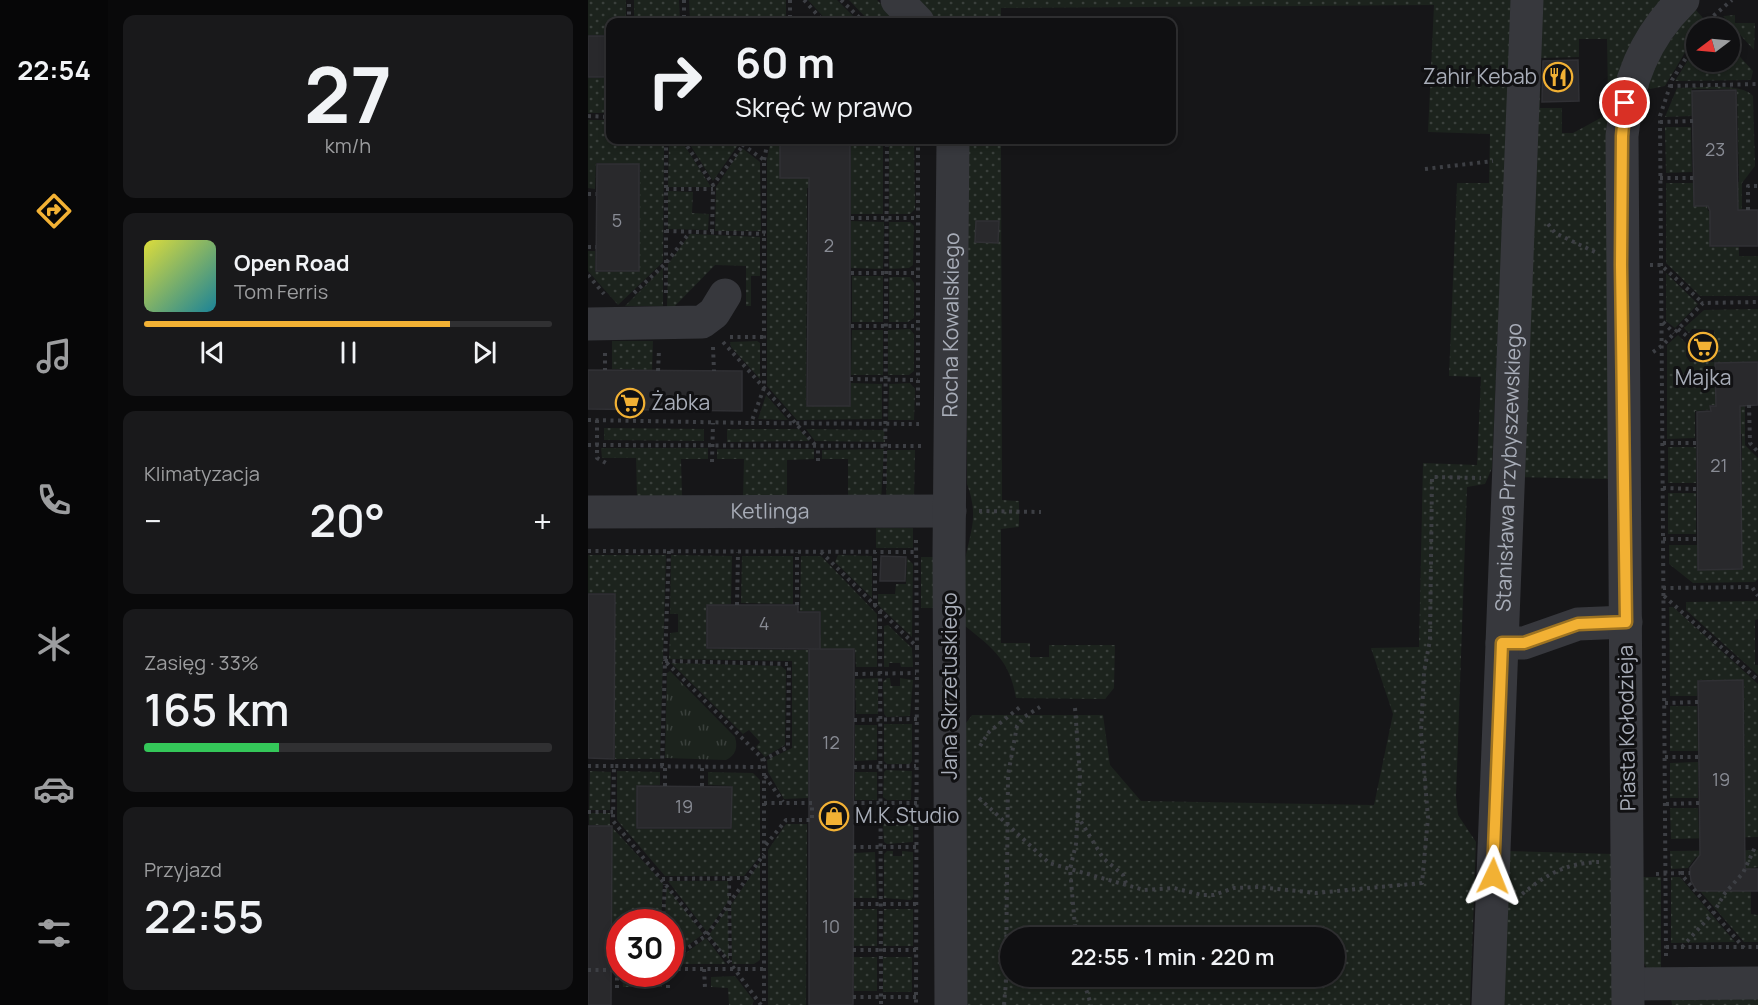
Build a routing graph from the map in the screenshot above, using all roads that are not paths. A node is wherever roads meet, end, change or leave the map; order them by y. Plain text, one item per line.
1 (897, 0) edge
2 (1527, 0) edge
3 (1683, 0) edge
4 (914, 18) edge
5 (954, 144) edge
6 (725, 295) dead end
7 (588, 324) edge
8 (934, 511) junction
9 (588, 512) edge
10 (1626, 622) junction
11 (1502, 643) junction
12 (1758, 983) edge
13 (1628, 994) edge
14 (951, 1005) edge
15 (1488, 1005) edge

1 - 4 street
2 - 11 street, Stanisława Przybyszewskiego
3 - 10 street, Piasta Kołodzieja
5 - 8 street, Rocha Kowalskiego
6 - 7 street
8 - 9 street, Ketlinga
8 - 14 street, Jana Skrzetuskiego
10 - 11 street
10 - 13 street, Piasta Kołodzieja
11 - 15 street, Stanisława Przybyszewskiego
12 - 13 street

